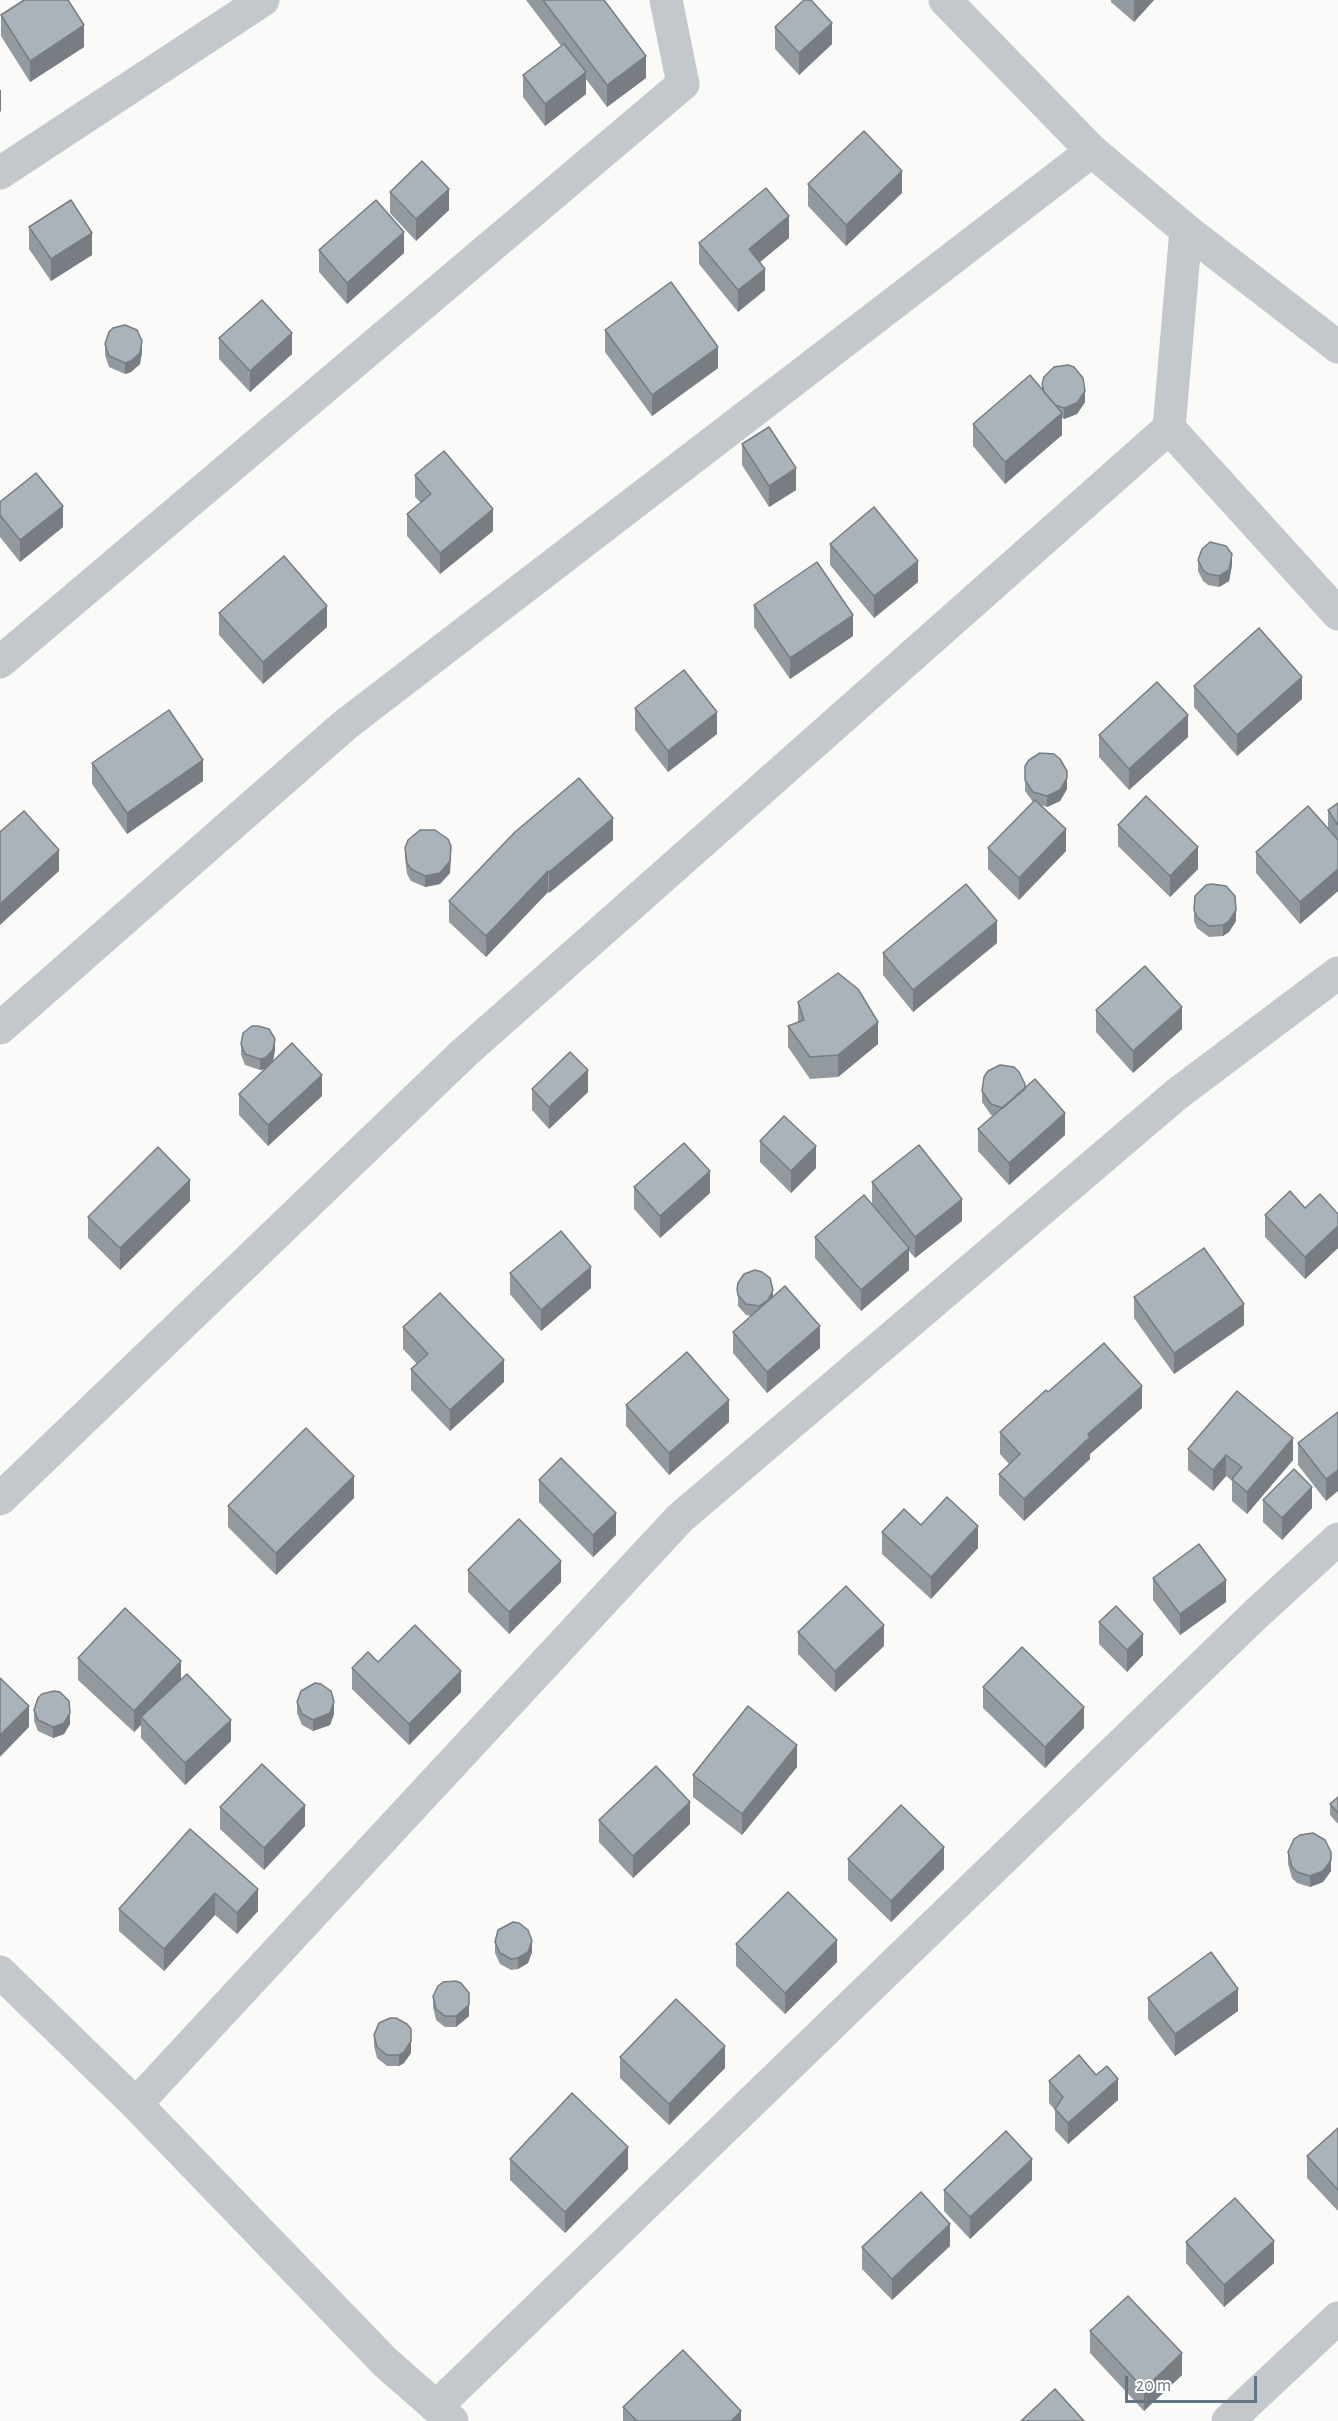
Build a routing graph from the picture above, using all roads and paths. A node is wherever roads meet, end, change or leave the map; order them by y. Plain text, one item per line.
1 (263, 0) edge
2 (666, 0) edge
3 (956, 4) edge
4 (1092, 151) junction
5 (0, 173) edge
6 (1186, 230) junction
7 (1338, 347) edge
8 (1169, 428) junction
9 (1338, 614) edge
10 (0, 662) edge
11 (1338, 973) edge
12 (0, 1028) edge
13 (0, 1499) edge
14 (1338, 1539) edge
15 (0, 1972) edge
16 (136, 2104) junction
17 (1338, 2318) edge
18 (445, 2414) edge
19 (1228, 2421) edge

1 - 5 street
2 - 10 street
3 - 4 street
4 - 6 street
4 - 12 street
6 - 7 street
6 - 8 street
8 - 9 street
8 - 13 street
11 - 16 street
14 - 18 street
15 - 16 street
16 - 18 street
17 - 19 street

